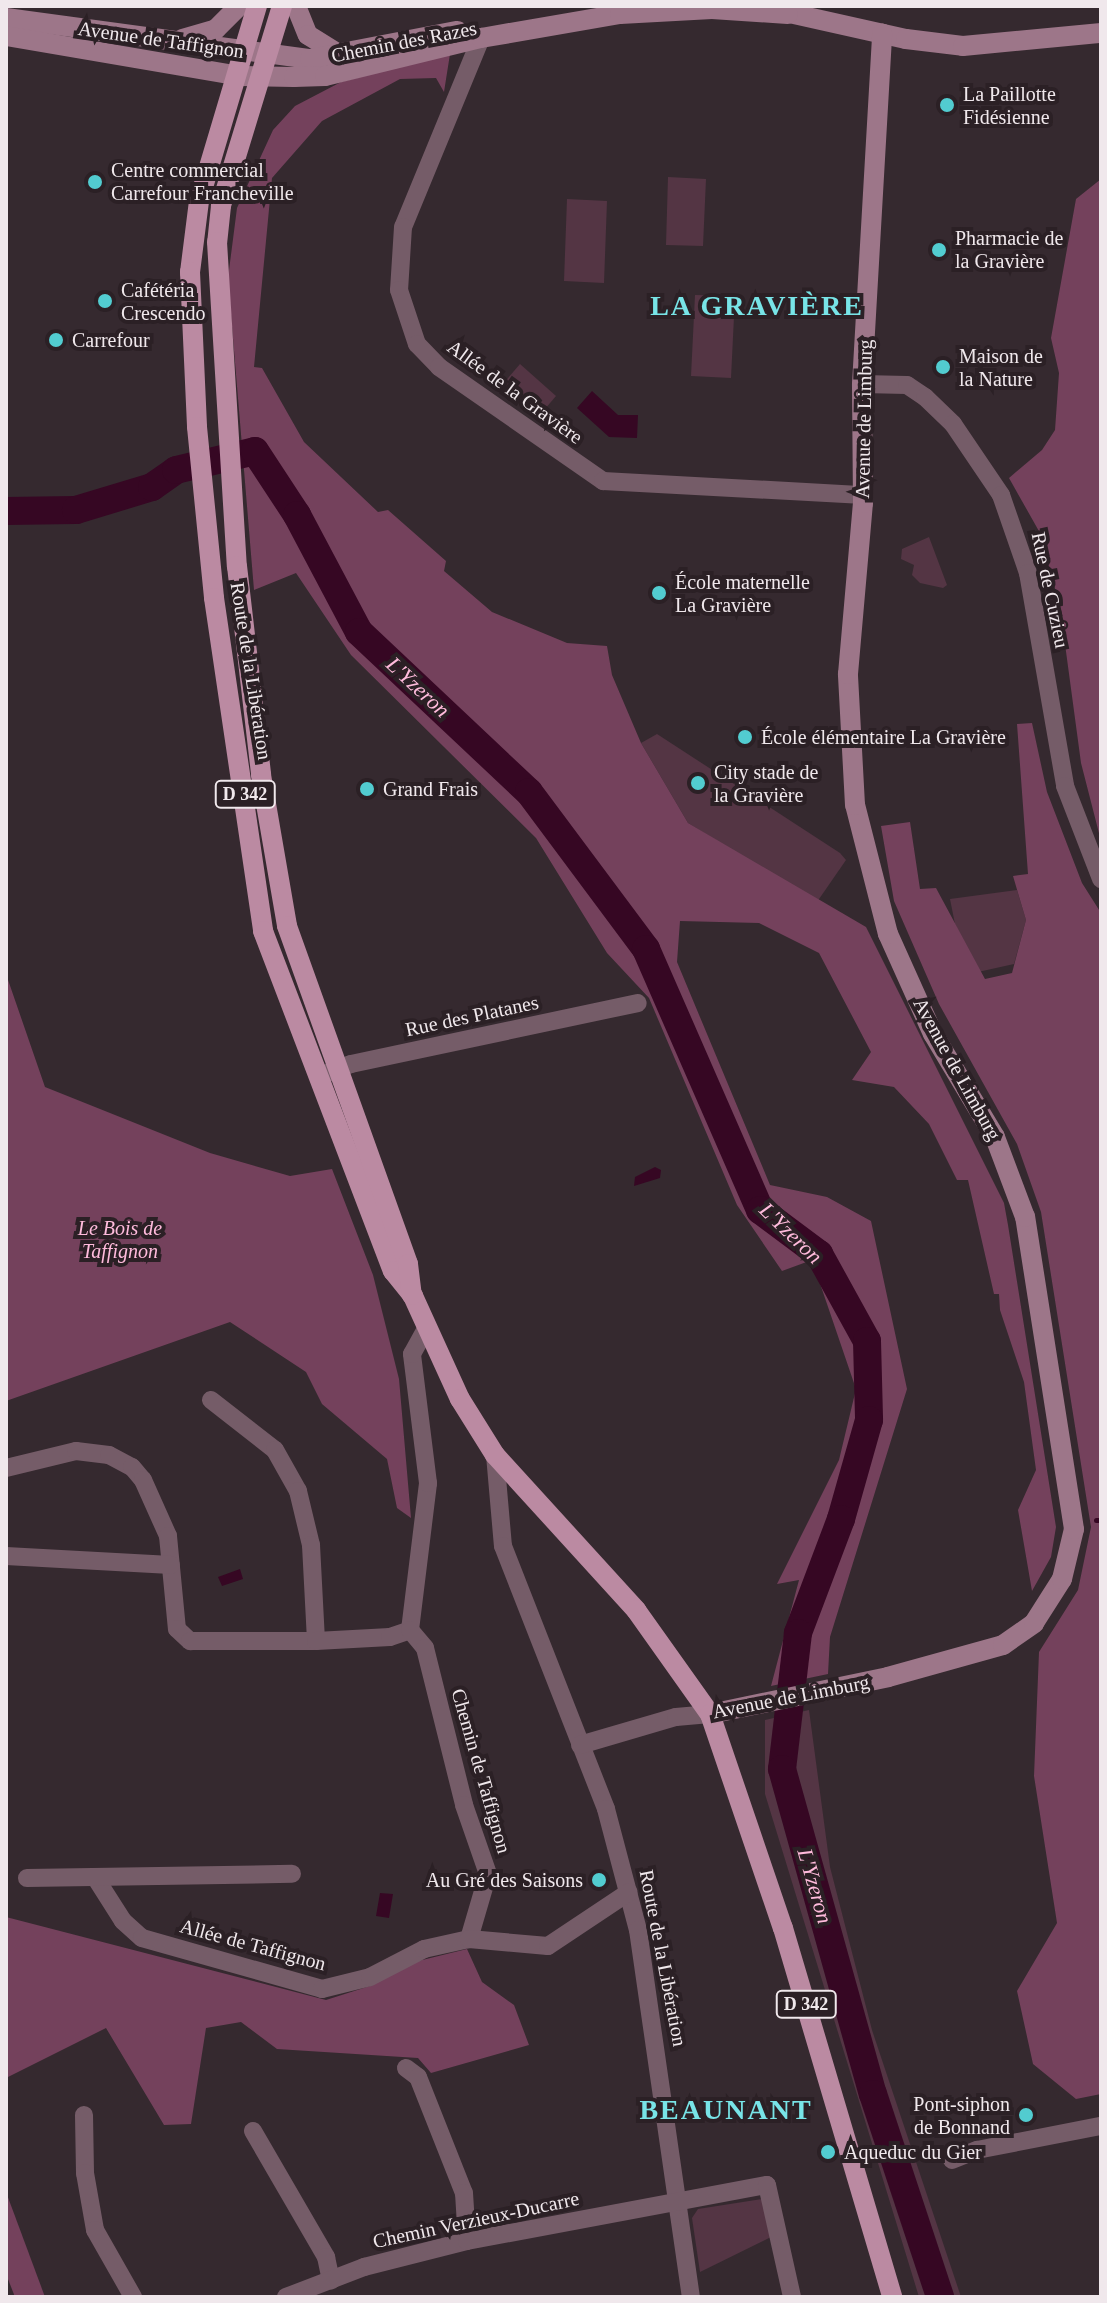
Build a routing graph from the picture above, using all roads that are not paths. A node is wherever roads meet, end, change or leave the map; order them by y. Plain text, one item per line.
1 (239, 6) edge
2 (257, 6) edge
3 (282, 6) edge
4 (296, 6) edge
5 (587, 6) edge
6 (608, 6) edge
7 (764, 6) edge
8 (788, 14) junction
9 (538, 16) junction
10 (6, 18) edge
11 (571, 20) junction
12 (1101, 33) edge
13 (882, 34) junction
14 (6, 36) edge
15 (481, 38) junction
16 (174, 41) junction
17 (245, 52) junction
18 (270, 55) junction
19 (343, 56) junction
20 (239, 76) junction
21 (263, 77) junction
22 (862, 384) junction
23 (864, 495) junction
24 (1101, 879) edge
25 (638, 1003) dead end
26 (339, 1069) junction
27 (317, 1078) junction
28 (413, 1296) junction
29 (427, 1327) junction
30 (211, 1400) dead end
31 (495, 1455) junction
32 (6, 1468) edge
33 (6, 1556) edge
34 (171, 1565) junction
35 (410, 1630) junction
36 (316, 1641) junction
37 (710, 1714) junction
38 (580, 1745) junction
39 (292, 1874) dead end
40 (95, 1877) junction
41 (27, 1878) dead end
42 (629, 1892) junction
43 (469, 1939) junction
44 (406, 2068) dead end
45 (84, 2115) dead end
46 (1101, 2126) edge
47 (253, 2131) dead end
48 (952, 2160) dead end
49 (680, 2201) junction
50 (467, 2241) junction
51 (331, 2280) junction
52 (133, 2297) edge
53 (286, 2297) edge
54 (691, 2297) edge
55 (792, 2297) edge
56 (892, 2297) edge

1 - 16 street
2 - 17 main road, D 342
3 - 18 main road, D 342
4 - 19 street
5 - 9 street, Chemin des Razes
6 - 11 street, Chemin des Razes
7 - 8 street, Chemin des Razes
8 - 11 street, Chemin des Razes
8 - 13 street, Chemin des Razes
9 - 15 street, Chemin des Razes
9 - 19 street, Chemin des Razes
10 - 16 street, Avenue de Taffignon
11 - 15 street, Chemin des Razes
12 - 13 street, Chemin des Razes
13 - 22 street, Avenue de Limburg
14 - 20 street, Avenue de Taffignon
15 - 21 street, Chemin des Razes
15 - 23 street, Allée de la Gravière
16 - 17 street, Avenue de Taffignon
17 - 18 street, Avenue de Taffignon
17 - 20 main road, D 342
18 - 19 street, Chemin des Razes
18 - 21 main road, D 342
20 - 21 street, Avenue de Taffignon
20 - 27 main road, Route de la Libération / D 342
21 - 26 main road, Route de la Libération / D 342
22 - 23 street, Avenue de Limburg
22 - 24 street, Rue de Cuzieu
23 - 37 street, Avenue de Limburg
25 - 26 street, Rue des Platanes
26 - 27 street, Rue des Platanes
26 - 28 main road, Route de la Libération / D 342
27 - 28 main road, Route de la Libération / D 342
28 - 29 main road, Route de la Libération / D 342
29 - 31 main road, Route de la Libération / D 342
29 - 35 street
30 - 36 street
31 - 37 main road, Route de la Libération / D 342
31 - 38 street, Route de la Libération
32 - 34 street
33 - 34 street
34 - 36 street
35 - 36 street
35 - 43 street, Chemin de Taffignon
37 - 38 street, Avenue de Limburg
37 - 56 main road, D 342
38 - 42 street, Route de la Libération
39 - 40 street
40 - 41 street
40 - 43 street, Allée de Taffignon
42 - 43 street
42 - 49 street, Route de la Libération
44 - 50 street
45 - 52 street
46 - 48 street
47 - 51 street
49 - 50 street, Chemin Verzieux-Ducarre
49 - 54 street, Route de la Libération
49 - 55 street, Chemin Verzieux-Ducarre
50 - 51 street, Chemin Verzieux-Ducarre
51 - 53 street, Chemin Verzieux-Ducarre

